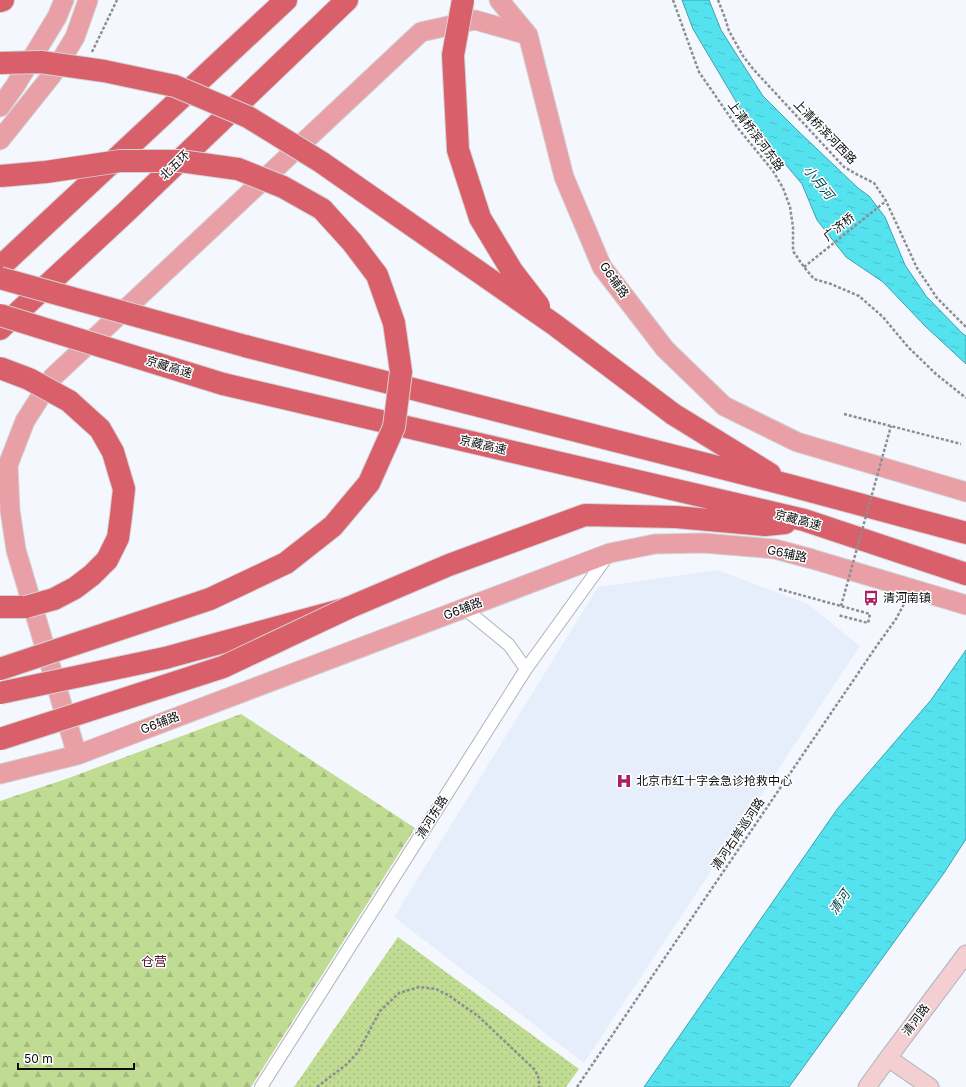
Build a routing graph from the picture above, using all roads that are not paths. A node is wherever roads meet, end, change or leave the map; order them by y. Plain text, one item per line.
1 (64, 0) edge
2 (88, 0) edge
3 (286, 0) edge
4 (347, 0) edge
5 (463, 0) edge
6 (499, 0) edge
7 (513, 0) edge
8 (528, 35) junction
9 (0, 62) edge
10 (0, 107) edge
11 (0, 140) edge
12 (0, 176) edge
13 (126, 212) junction
14 (0, 267) edge
15 (0, 278) edge
16 (0, 315) edge
17 (555, 325) junction
18 (0, 329) edge
19 (0, 343) edge
20 (0, 368) edge
21 (788, 485) junction
22 (966, 492) edge
23 (804, 520) junction
24 (966, 533) edge
25 (610, 553) junction
26 (959, 572) edge
27 (966, 605) edge
28 (0, 607) edge
29 (348, 608) junction
30 (464, 608) junction
31 (0, 669) edge
32 (526, 670) junction
33 (0, 693) edge
34 (0, 739) edge
35 (77, 755) junction
36 (0, 774) edge
37 (966, 954) edge
38 (888, 1058) junction
39 (261, 1087) edge
40 (867, 1087) edge
41 (930, 1087) edge

1 - 10 main road
2 - 11 main road
3 - 14 highway
4 - 13 highway, 北五环
5 - 17 highway, bridge
6 - 8 main road, G6辅路
7 - 8 main road
8 - 22 main road, G6辅路
8 - 35 main road
9 - 17 highway, bridge
12 - 31 highway, bridge
13 - 18 highway, 北五环
13 - 19 highway
15 - 21 highway, bridge
16 - 23 highway, 京藏高速, bridge
17 - 21 highway, bridge
20 - 28 highway, bridge
21 - 24 highway
23 - 26 highway, 京藏高速
23 - 29 highway
25 - 27 main road, G6辅路
25 - 30 main road, G6辅路
25 - 32 street, 清河东路
29 - 33 highway, bridge
29 - 34 highway, bridge
30 - 32 street
30 - 35 main road, G6辅路
32 - 39 street, 清河东路
35 - 36 main road, G6辅路
37 - 38 street, 清河路
38 - 40 street, 清河路
38 - 41 street

